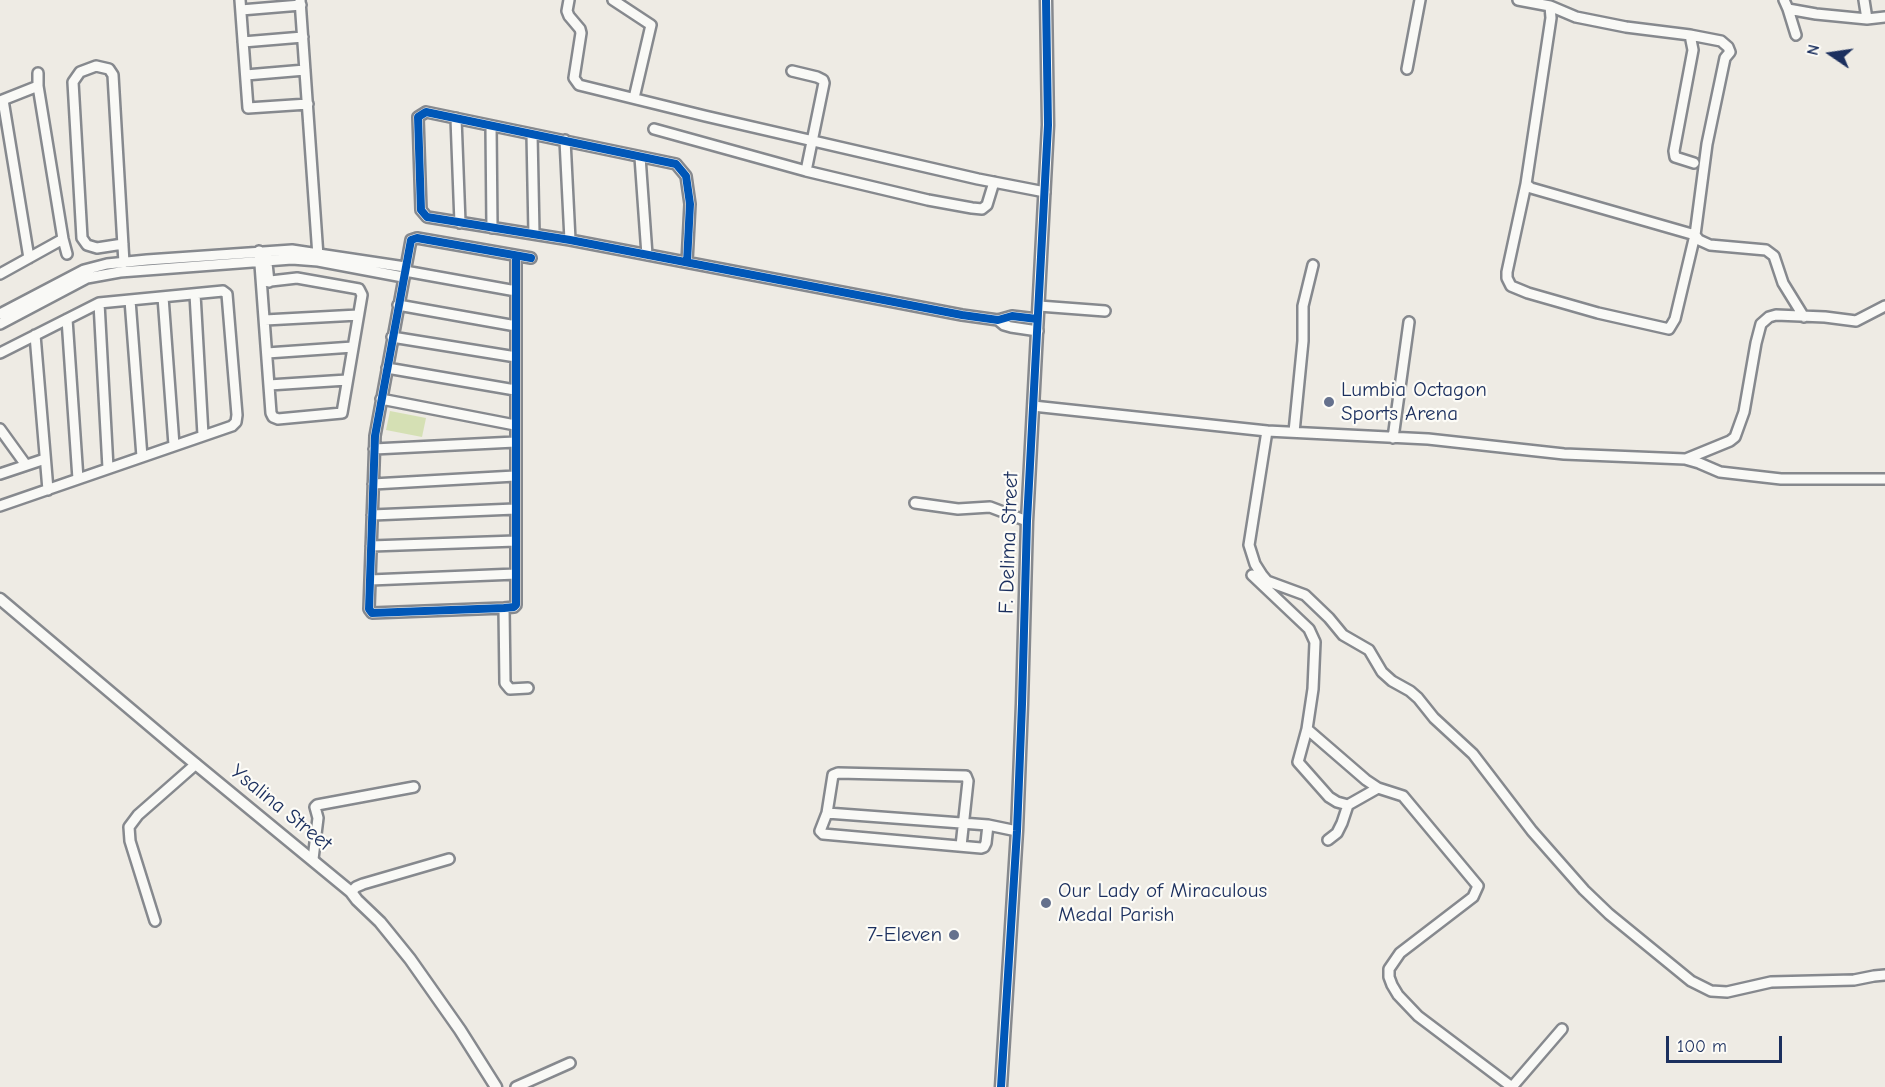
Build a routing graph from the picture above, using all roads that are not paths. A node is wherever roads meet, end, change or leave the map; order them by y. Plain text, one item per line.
1 (569, 0) edge
2 (613, 0) edge
3 (1046, 0) edge
4 (1420, 0) edge
5 (1518, 0) edge
6 (1864, 0) edge
7 (301, 2) edge
8 (240, 5) edge
9 (1786, 5) edge
10 (1550, 6) junction
11 (1885, 17) edge
12 (1867, 20) junction
13 (1690, 35) junction
14 (1796, 35) dead end
15 (303, 37) junction
16 (243, 42) junction
17 (1407, 69) dead end
18 (305, 70) junction
19 (792, 71) dead end
20 (38, 73) dead end
21 (246, 75) junction
22 (38, 86) junction
23 (634, 98) junction
24 (2, 101) edge
25 (308, 104) junction
26 (456, 118) junction
27 (491, 126) junction
28 (654, 129) dead end
29 (532, 134) junction
30 (565, 140) junction
31 (814, 140) junction
32 (640, 157) junction
33 (1694, 163) dead end
34 (806, 171) junction
35 (994, 182) junction
36 (1526, 184) junction
37 (1045, 192) junction
38 (460, 223) junction
39 (492, 228) junction
40 (534, 234) junction
41 (1695, 235) junction
42 (63, 239) junction
43 (570, 240) junction
44 (123, 244) junction
45 (67, 254) dead end
46 (263, 255) junction
47 (647, 255) junction
48 (516, 256) junction
49 (318, 257) junction
50 (29, 258) junction
51 (531, 258) dead end
52 (687, 262) junction
53 (389, 264) junction
54 (1313, 265) dead end
55 (121, 266) junction
56 (0, 271) edge
57 (404, 271) junction
58 (388, 274) junction
59 (265, 282) junction
60 (516, 291) junction
61 (195, 294) junction
62 (163, 297) junction
63 (130, 300) junction
64 (99, 303) junction
65 (398, 305) junction
66 (1039, 306) junction
67 (1885, 306) edge
68 (20, 308) junction
69 (1106, 311) dead end
70 (0, 314) edge
71 (358, 315) junction
72 (1804, 317) junction
73 (67, 319) junction
74 (265, 320) junction
75 (1409, 322) dead end
76 (0, 324) edge
77 (1038, 325) junction
78 (516, 326) junction
79 (35, 335) junction
80 (392, 337) junction
81 (353, 347) junction
82 (0, 353) edge
83 (267, 353) junction
84 (516, 357) junction
85 (387, 368) junction
86 (347, 380) junction
87 (269, 385) junction
88 (515, 390) junction
89 (381, 399) junction
90 (1033, 406) junction
91 (515, 425) junction
92 (0, 429) edge
93 (1267, 431) junction
94 (1294, 432) junction
95 (203, 435) junction
96 (1393, 438) junction
97 (515, 442) junction
98 (174, 445) junction
99 (374, 448) junction
100 (142, 457) junction
101 (45, 459) junction
102 (1684, 459) junction
103 (26, 465) junction
104 (108, 468) junction
105 (0, 474) edge
106 (515, 476) junction
107 (78, 479) junction
108 (1885, 479) edge
109 (373, 484) junction
110 (48, 490) junction
111 (915, 503) dead end
112 (0, 506) edge
113 (515, 509) junction
114 (372, 515) junction
115 (1027, 521) junction
116 (516, 541) junction
117 (371, 546) junction
118 (516, 574) junction
119 (1252, 575) dead end
120 (370, 580) junction
121 (0, 599) edge
122 (504, 608) junction
123 (528, 688) dead end
124 (1307, 729) junction
125 (196, 764) junction
126 (414, 788) dead end
127 (1378, 788) junction
128 (1348, 805) junction
129 (827, 813) junction
130 (964, 823) junction
131 (988, 825) junction
132 (1017, 831) junction
133 (1328, 840) dead end
134 (961, 846) junction
135 (313, 859) junction
136 (449, 859) dead end
137 (351, 892) junction
138 (155, 921) dead end
139 (1885, 975) edge
140 (1562, 1029) dead end
141 (570, 1063) dead end
142 (496, 1087) edge
143 (516, 1087) edge
144 (1001, 1087) edge
145 (1512, 1087) edge

1 - 23 street
2 - 23 street
3 - 37 street, F. Delima Street
4 - 17 street
5 - 10 street
6 - 12 street
7 - 8 street
7 - 15 street
8 - 16 street
9 - 12 street
9 - 14 street
10 - 13 street
10 - 36 street
11 - 12 street
13 - 33 street
13 - 41 street
15 - 16 street
15 - 18 street
16 - 21 street
18 - 21 street
18 - 25 street
19 - 31 street
20 - 22 street
21 - 25 street
22 - 24 street
22 - 42 street
23 - 31 street
24 - 50 street
25 - 49 street
26 - 27 street
26 - 38 street
26 - 38 street
27 - 29 street
27 - 39 street
28 - 34 street
29 - 30 street
29 - 40 street
30 - 32 street
30 - 43 street
31 - 34 street
31 - 35 street
32 - 47 street
32 - 52 street
34 - 35 street
35 - 37 street
36 - 41 street
36 - 41 street
37 - 66 street, F. Delima Street
38 - 39 street
39 - 40 street
40 - 43 street
41 - 72 street
42 - 45 street
42 - 50 street
43 - 47 street
44 - 44 street
44 - 55 street
46 - 49 street
46 - 55 street
46 - 59 street
47 - 52 street
48 - 51 street
48 - 57 street
48 - 60 street
49 - 53 street
49 - 58 street
50 - 56 street
52 - 77 street
53 - 57 street
53 - 58 street
54 - 94 street
55 - 68 street
57 - 58 street
57 - 60 street
57 - 65 street
59 - 71 street
59 - 74 street
60 - 78 street
61 - 62 street
61 - 95 street
61 - 95 street
62 - 63 street
62 - 98 street
63 - 64 street
63 - 100 street
64 - 73 street
64 - 104 street
65 - 78 street
65 - 80 street
66 - 69 street
66 - 77 street, F. Delima Street
67 - 72 street
68 - 70 street
68 - 76 street
71 - 74 street
71 - 81 street
72 - 102 street
73 - 79 street
73 - 107 street
74 - 83 street
75 - 96 street
77 - 90 street, F. Delima Street
78 - 84 street
79 - 82 street
79 - 101 street
80 - 84 street
80 - 85 street
81 - 83 street
81 - 86 street
83 - 87 street
84 - 88 street
85 - 88 street
85 - 89 street
86 - 87 street
86 - 87 street
88 - 91 street
89 - 91 street
89 - 99 street
90 - 93 street
90 - 115 street, F. Delima Street
91 - 97 street
92 - 103 street
93 - 94 street
93 - 139 street
94 - 96 street
95 - 98 street
96 - 102 street
97 - 99 street
97 - 106 street
98 - 100 street
99 - 109 street
100 - 104 street
101 - 103 street
101 - 110 street
102 - 108 street
103 - 105 street
104 - 107 street
106 - 109 street
106 - 113 street
107 - 110 street
109 - 114 street
110 - 112 street
111 - 115 street
113 - 114 street
113 - 116 street
114 - 117 street
115 - 132 street, F. Delima Street
116 - 117 street
116 - 118 street
117 - 120 street
118 - 120 street
118 - 122 street
119 - 124 street
120 - 122 street
121 - 125 street, Ysalina Street
122 - 123 street
124 - 127 street
124 - 128 street
125 - 135 street, Ysalina Street
125 - 138 street
126 - 135 street
127 - 128 street
127 - 145 street
128 - 133 street
129 - 130 street
129 - 130 street
129 - 134 street
130 - 131 street
130 - 134 street
131 - 132 street
131 - 134 street
132 - 144 street, F. Delima Street
135 - 137 street, Ysalina Street
136 - 137 street
137 - 142 street, Ysalina Street
140 - 145 street
141 - 143 street

